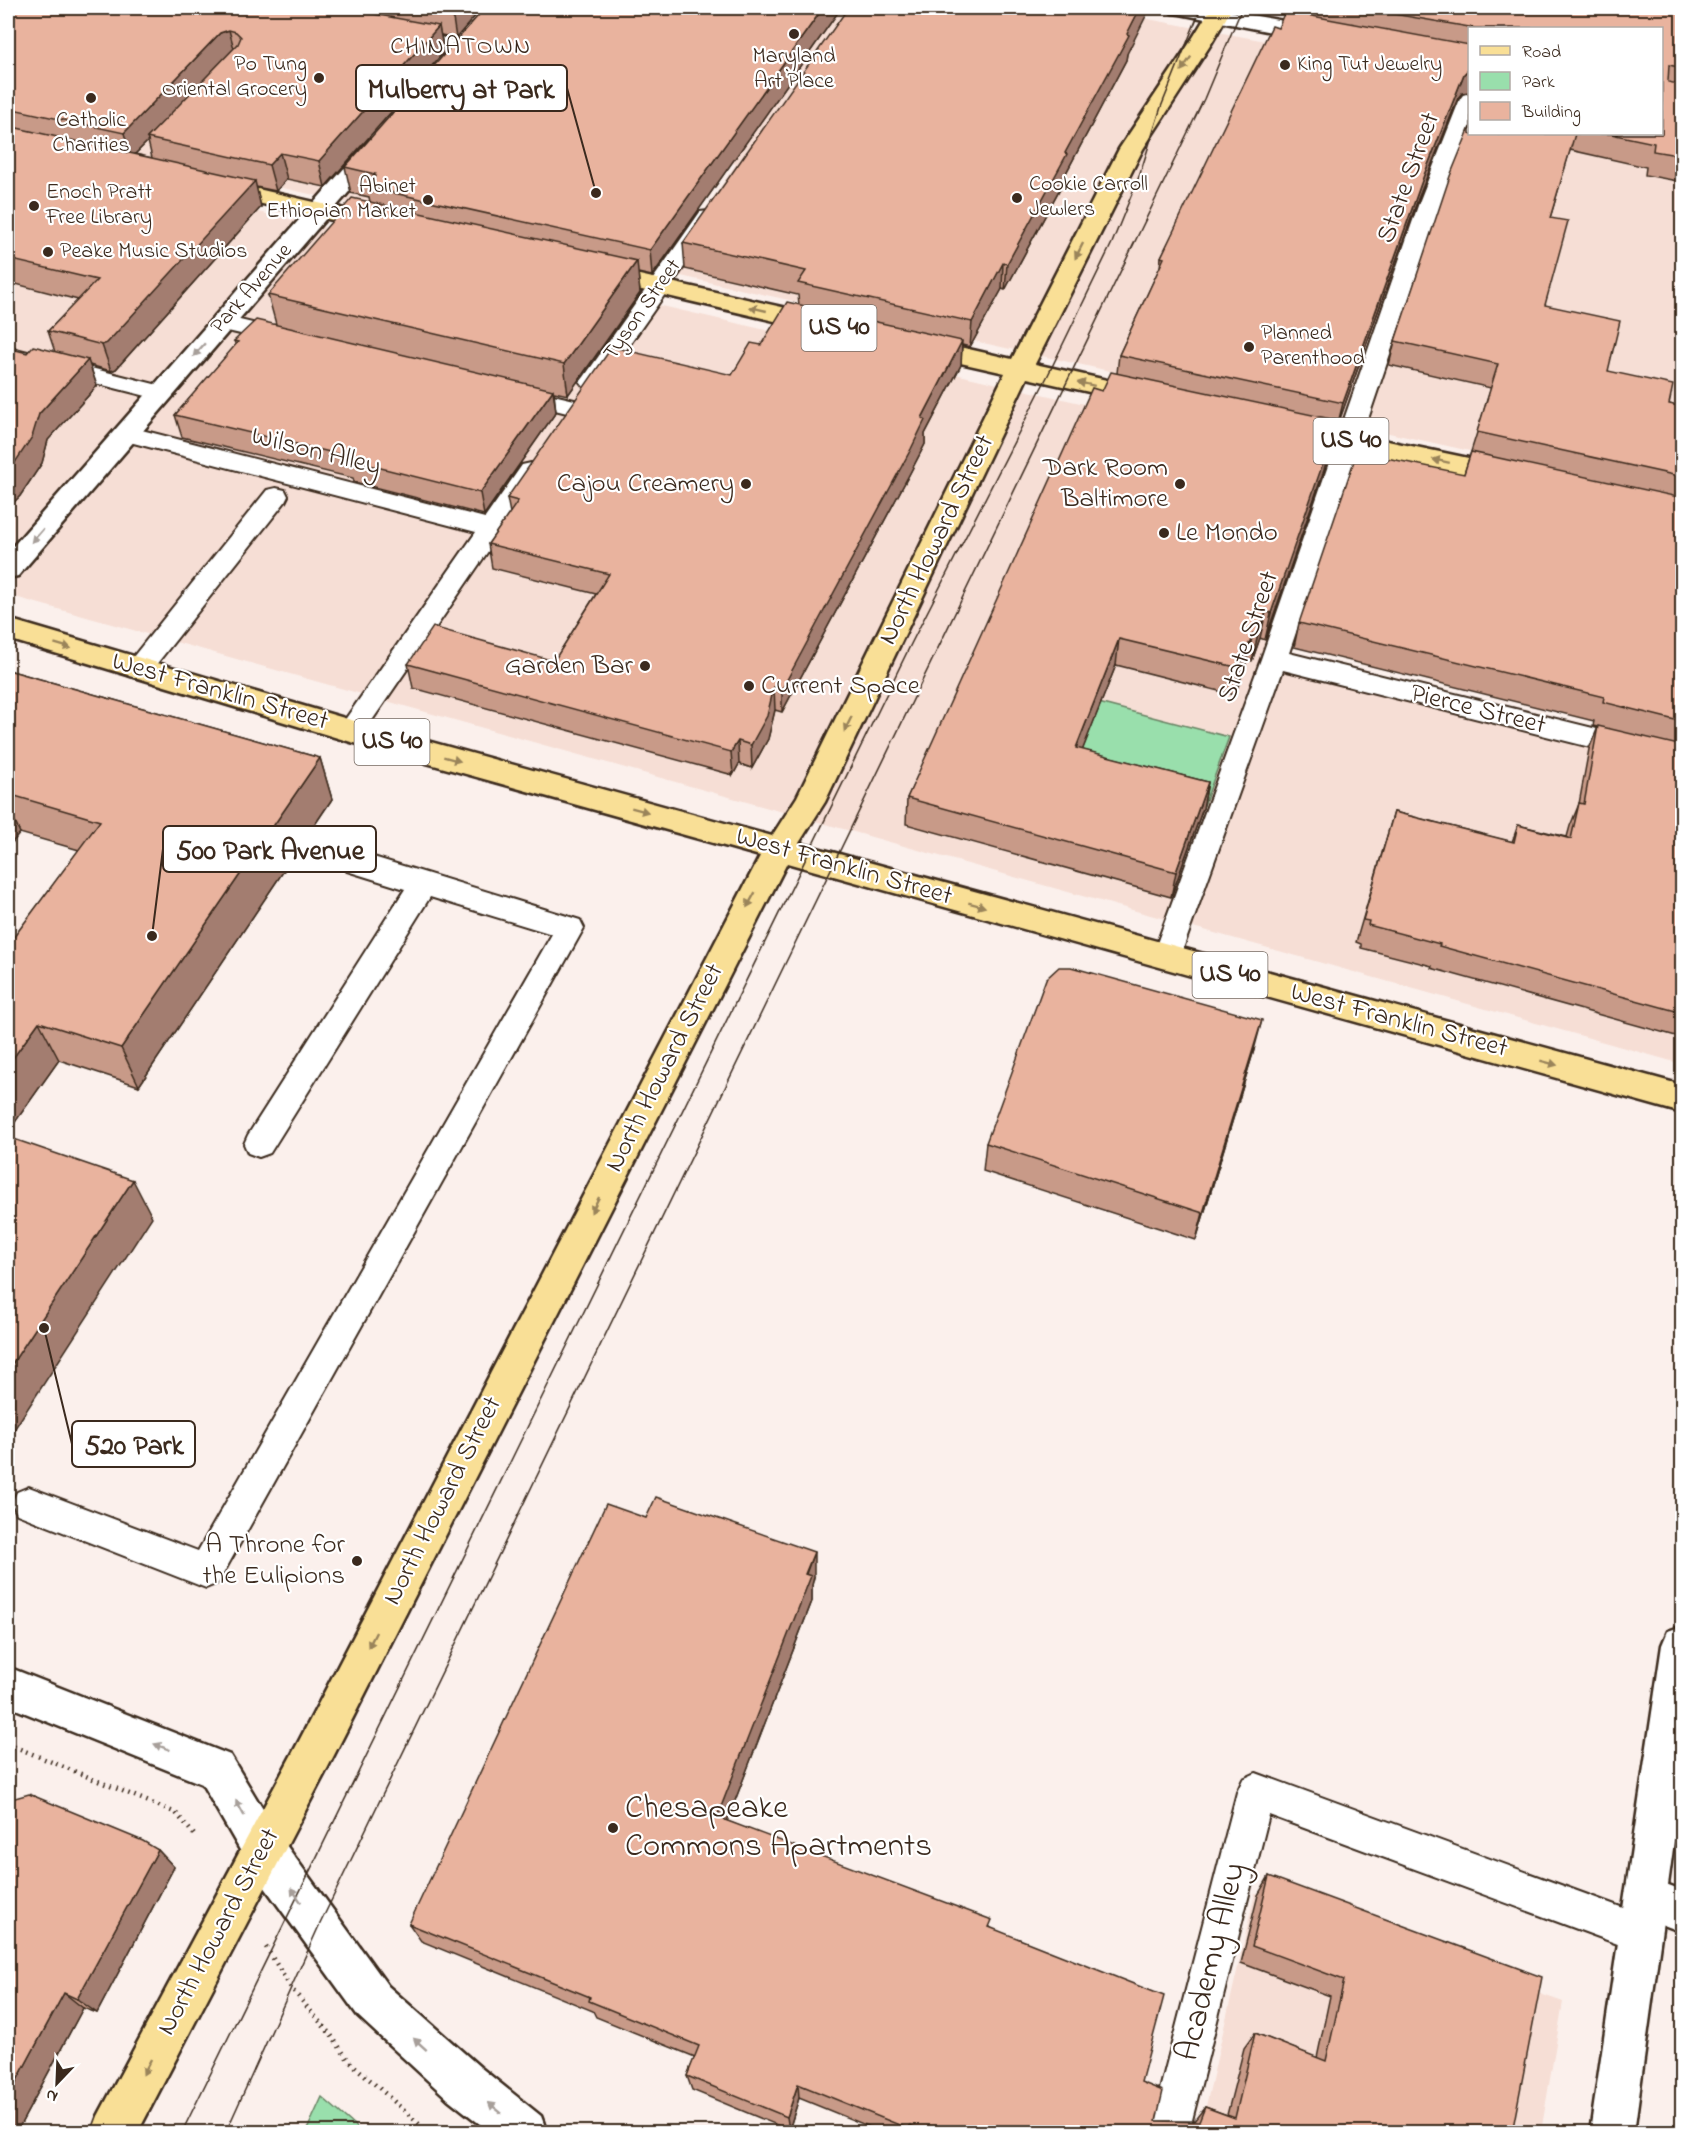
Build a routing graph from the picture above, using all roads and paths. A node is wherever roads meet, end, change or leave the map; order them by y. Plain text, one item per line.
1 (1180, 8) edge
2 (1219, 11) edge
3 (388, 32) edge
4 (1349, 39) edge
5 (461, 48) edge
6 (1468, 104) edge
7 (389, 131) edge
8 (192, 182) edge
9 (717, 204) edge
10 (321, 211) junction
11 (407, 230) edge
12 (567, 266) edge
13 (659, 287) junction
14 (223, 323) junction
15 (840, 328) edge
16 (896, 341) edge
17 (313, 345) edge
18 (8, 354) edge
19 (1020, 369) junction
20 (495, 388) edge
21 (162, 393) junction
22 (1167, 401) edge
23 (1269, 424) edge
24 (126, 434) junction
25 (1349, 441) junction
26 (542, 454) edge
27 (1533, 480) edge
28 (276, 496) dead end
29 (491, 528) junction
30 (8, 569) edge
31 (8, 629) edge
32 (1274, 659) junction
33 (138, 669) junction
34 (351, 730) junction
35 (1683, 760) edge
36 (779, 849) junction
37 (357, 863) dead end
38 (423, 884) junction
39 (1166, 957) junction
40 (1683, 1099) edge
41 (259, 1143) dead end
42 (29, 1503) dead end
43 (1683, 1645) edge
44 (8, 1687) edge
45 (263, 1849) junction
46 (1657, 1914) edge
47 (114, 2133) edge
48 (525, 2133) edge
49 (1169, 2133) edge
50 (1612, 2133) edge

1 - 2 street
2 - 4 street
2 -> 19 main road, North Howard Street
3 - 5 lane
6 - 25 lane, State Street
7 - 10 street, Park Avenue
8 - 10 main road
9 - 13 lane, Tyson Street
10 - 11 main road
10 - 14 street, Park Avenue
12 - 13 main road, US 40
15 -> 13 main road, US 40
13 - 20 lane, Tyson Street
14 - 17 lane
14 -> 21 street, Park Avenue
16 - 19 main road, US 40
18 - 21 lane
22 -> 19 main road, US 40
19 -> 36 main road, North Howard Street
21 - 24 street, Park Avenue
23 - 25 main road, US 40
24 - 29 lane, Wilson Alley
24 -> 30 street, Park Avenue
27 -> 25 main road, US 40
25 - 32 lane, State Street
26 - 29 lane
28 - 33 lane
29 - 34 lane
31 -> 33 main road, West Franklin Street / US 40
32 - 35 lane, Pierce Street
32 - 39 lane, State Street
33 - 34 main road, West Franklin Street / US 40
34 -> 36 main road, West Franklin Street / US 40
36 -> 39 main road, West Franklin Street / US 40
36 -> 45 main road, North Howard Street
37 - 38 lane
38 - 41 lane
38 - 42 lane
39 -> 40 main road, West Franklin Street / US 40
43 - 46 street
45 -> 44 street
45 -> 47 main road, North Howard Street
48 -> 45 street
46 - 49 lane, Academy Alley
46 - 50 street

